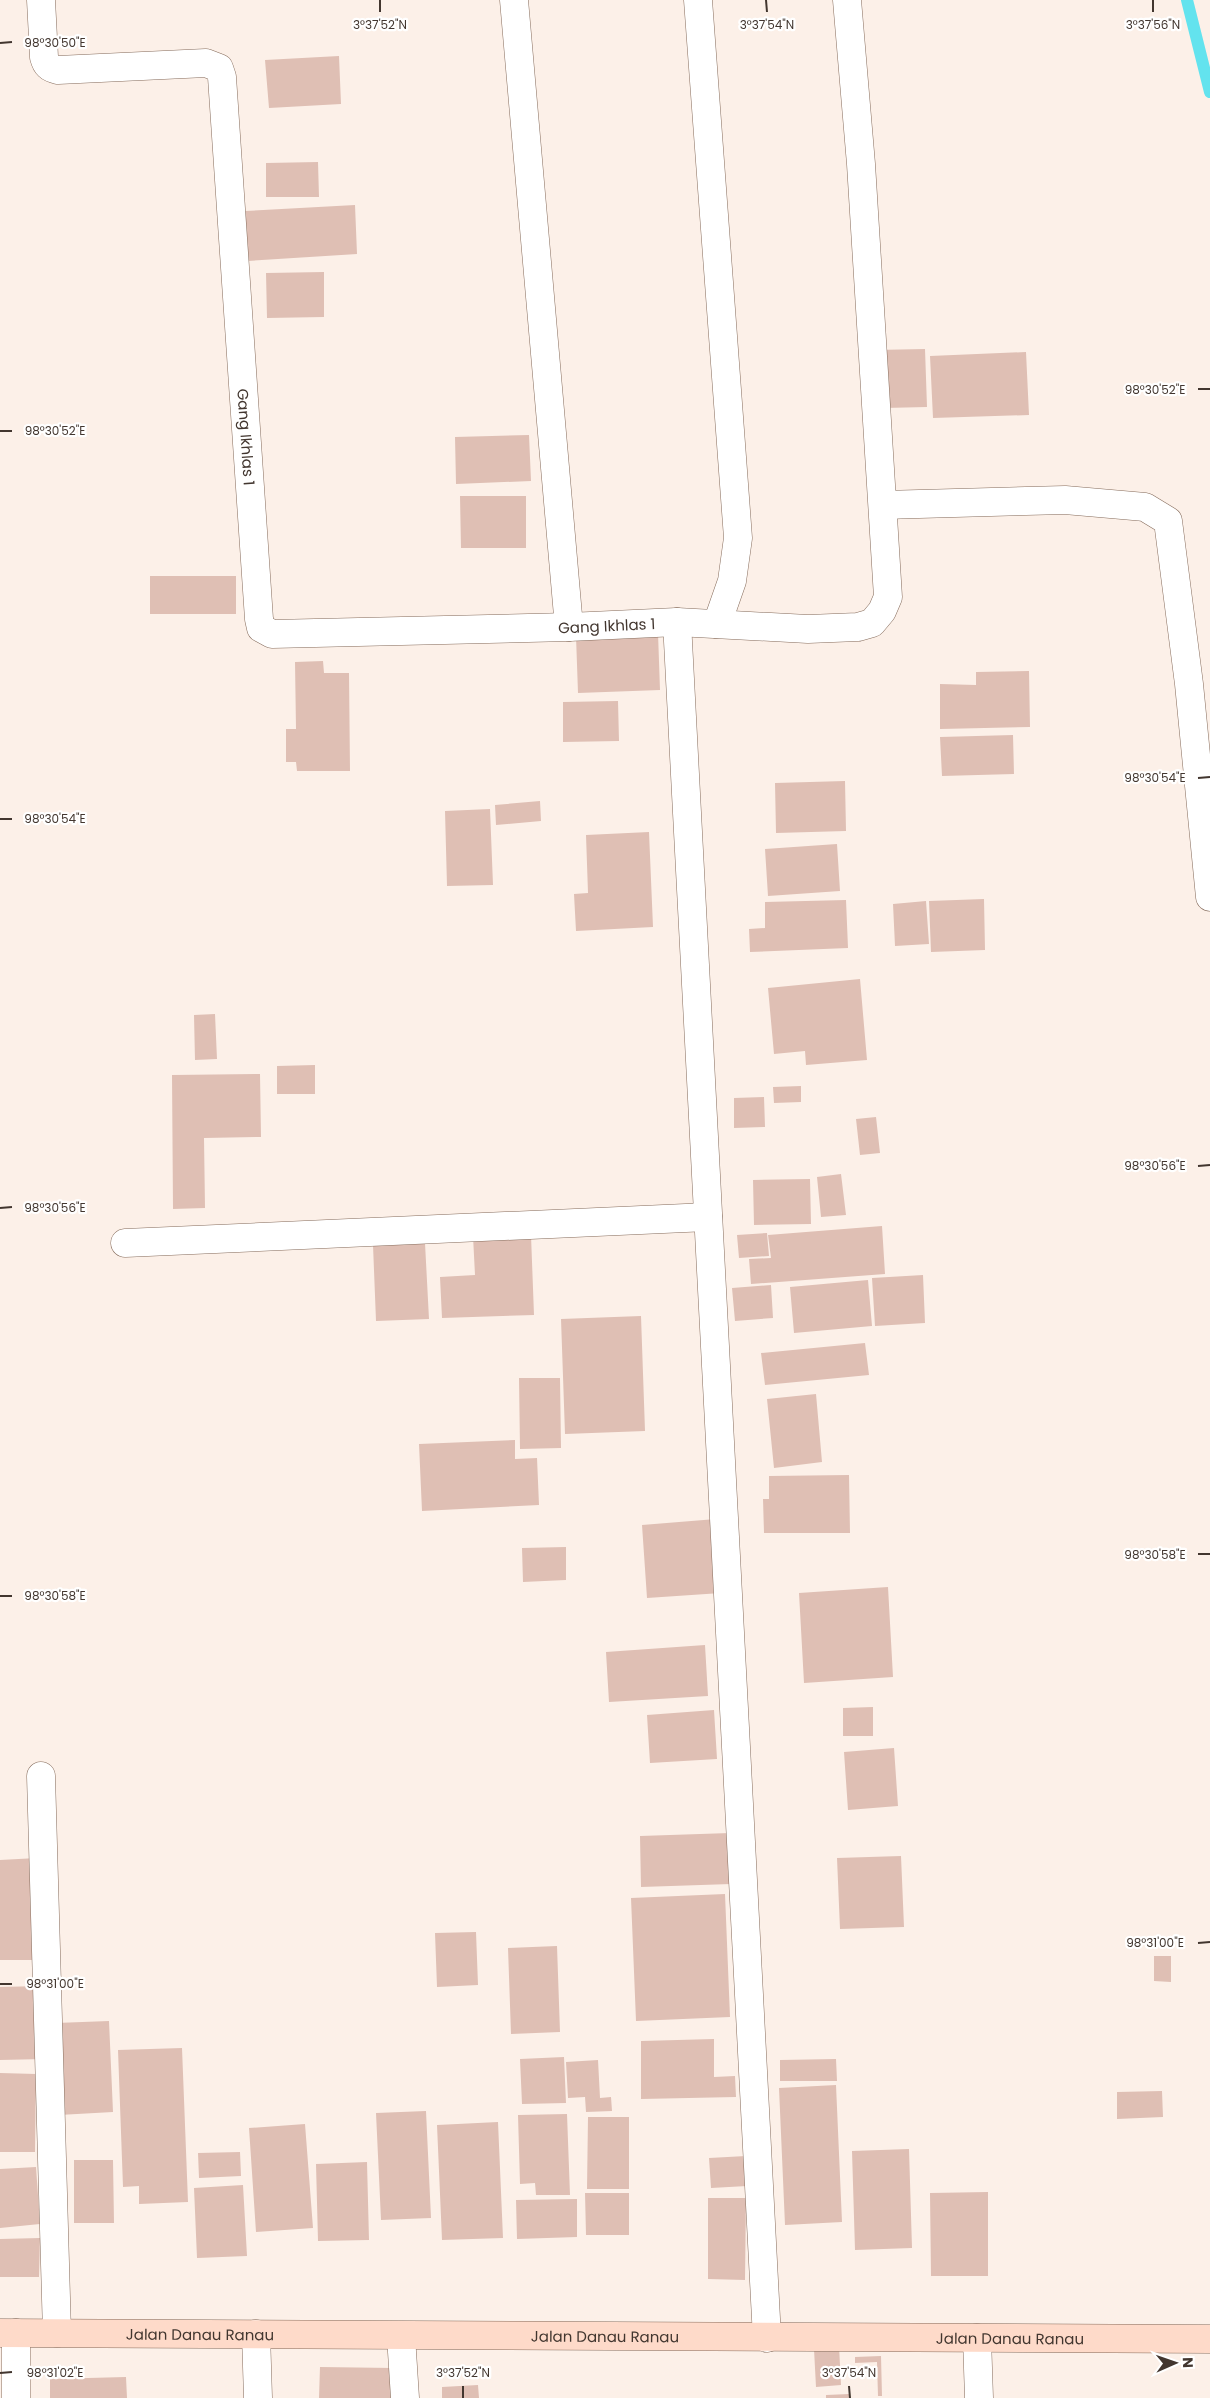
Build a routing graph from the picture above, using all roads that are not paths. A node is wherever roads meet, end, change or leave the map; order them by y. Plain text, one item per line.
1 (41, 0) edge
2 (514, 0) edge
3 (698, 0) edge
4 (848, 0) edge
5 (883, 505) junction
6 (678, 622) junction
7 (716, 624) junction
8 (569, 627) junction
9 (1210, 897) edge
10 (708, 1217) junction
11 (125, 1243) dead end
12 (42, 1776) dead end
13 (8, 2333) edge
14 (57, 2333) junction
15 (256, 2334) junction
16 (401, 2336) junction
17 (767, 2338) junction
18 (978, 2338) junction
19 (1210, 2338) edge
20 (16, 2398) edge
21 (258, 2398) edge
22 (404, 2398) edge
23 (979, 2398) edge

1 - 8 street, Gang Ikhlas 1
2 - 8 street
3 - 7 street
4 - 5 street
5 - 7 street, Gang Ikhlas 1
5 - 9 street
6 - 7 street, Gang Ikhlas 1
6 - 8 street, Gang Ikhlas 1
6 - 10 street
10 - 11 street
10 - 17 street
12 - 14 street
13 - 14 street, Jalan Danau Ranau
13 - 20 street
14 - 15 street, Jalan Danau Ranau
15 - 16 street, Jalan Danau Ranau
15 - 21 street
16 - 17 street, Jalan Danau Ranau
16 - 22 street
17 - 18 street, Jalan Danau Ranau
18 - 19 street, Jalan Danau Ranau
18 - 23 street

